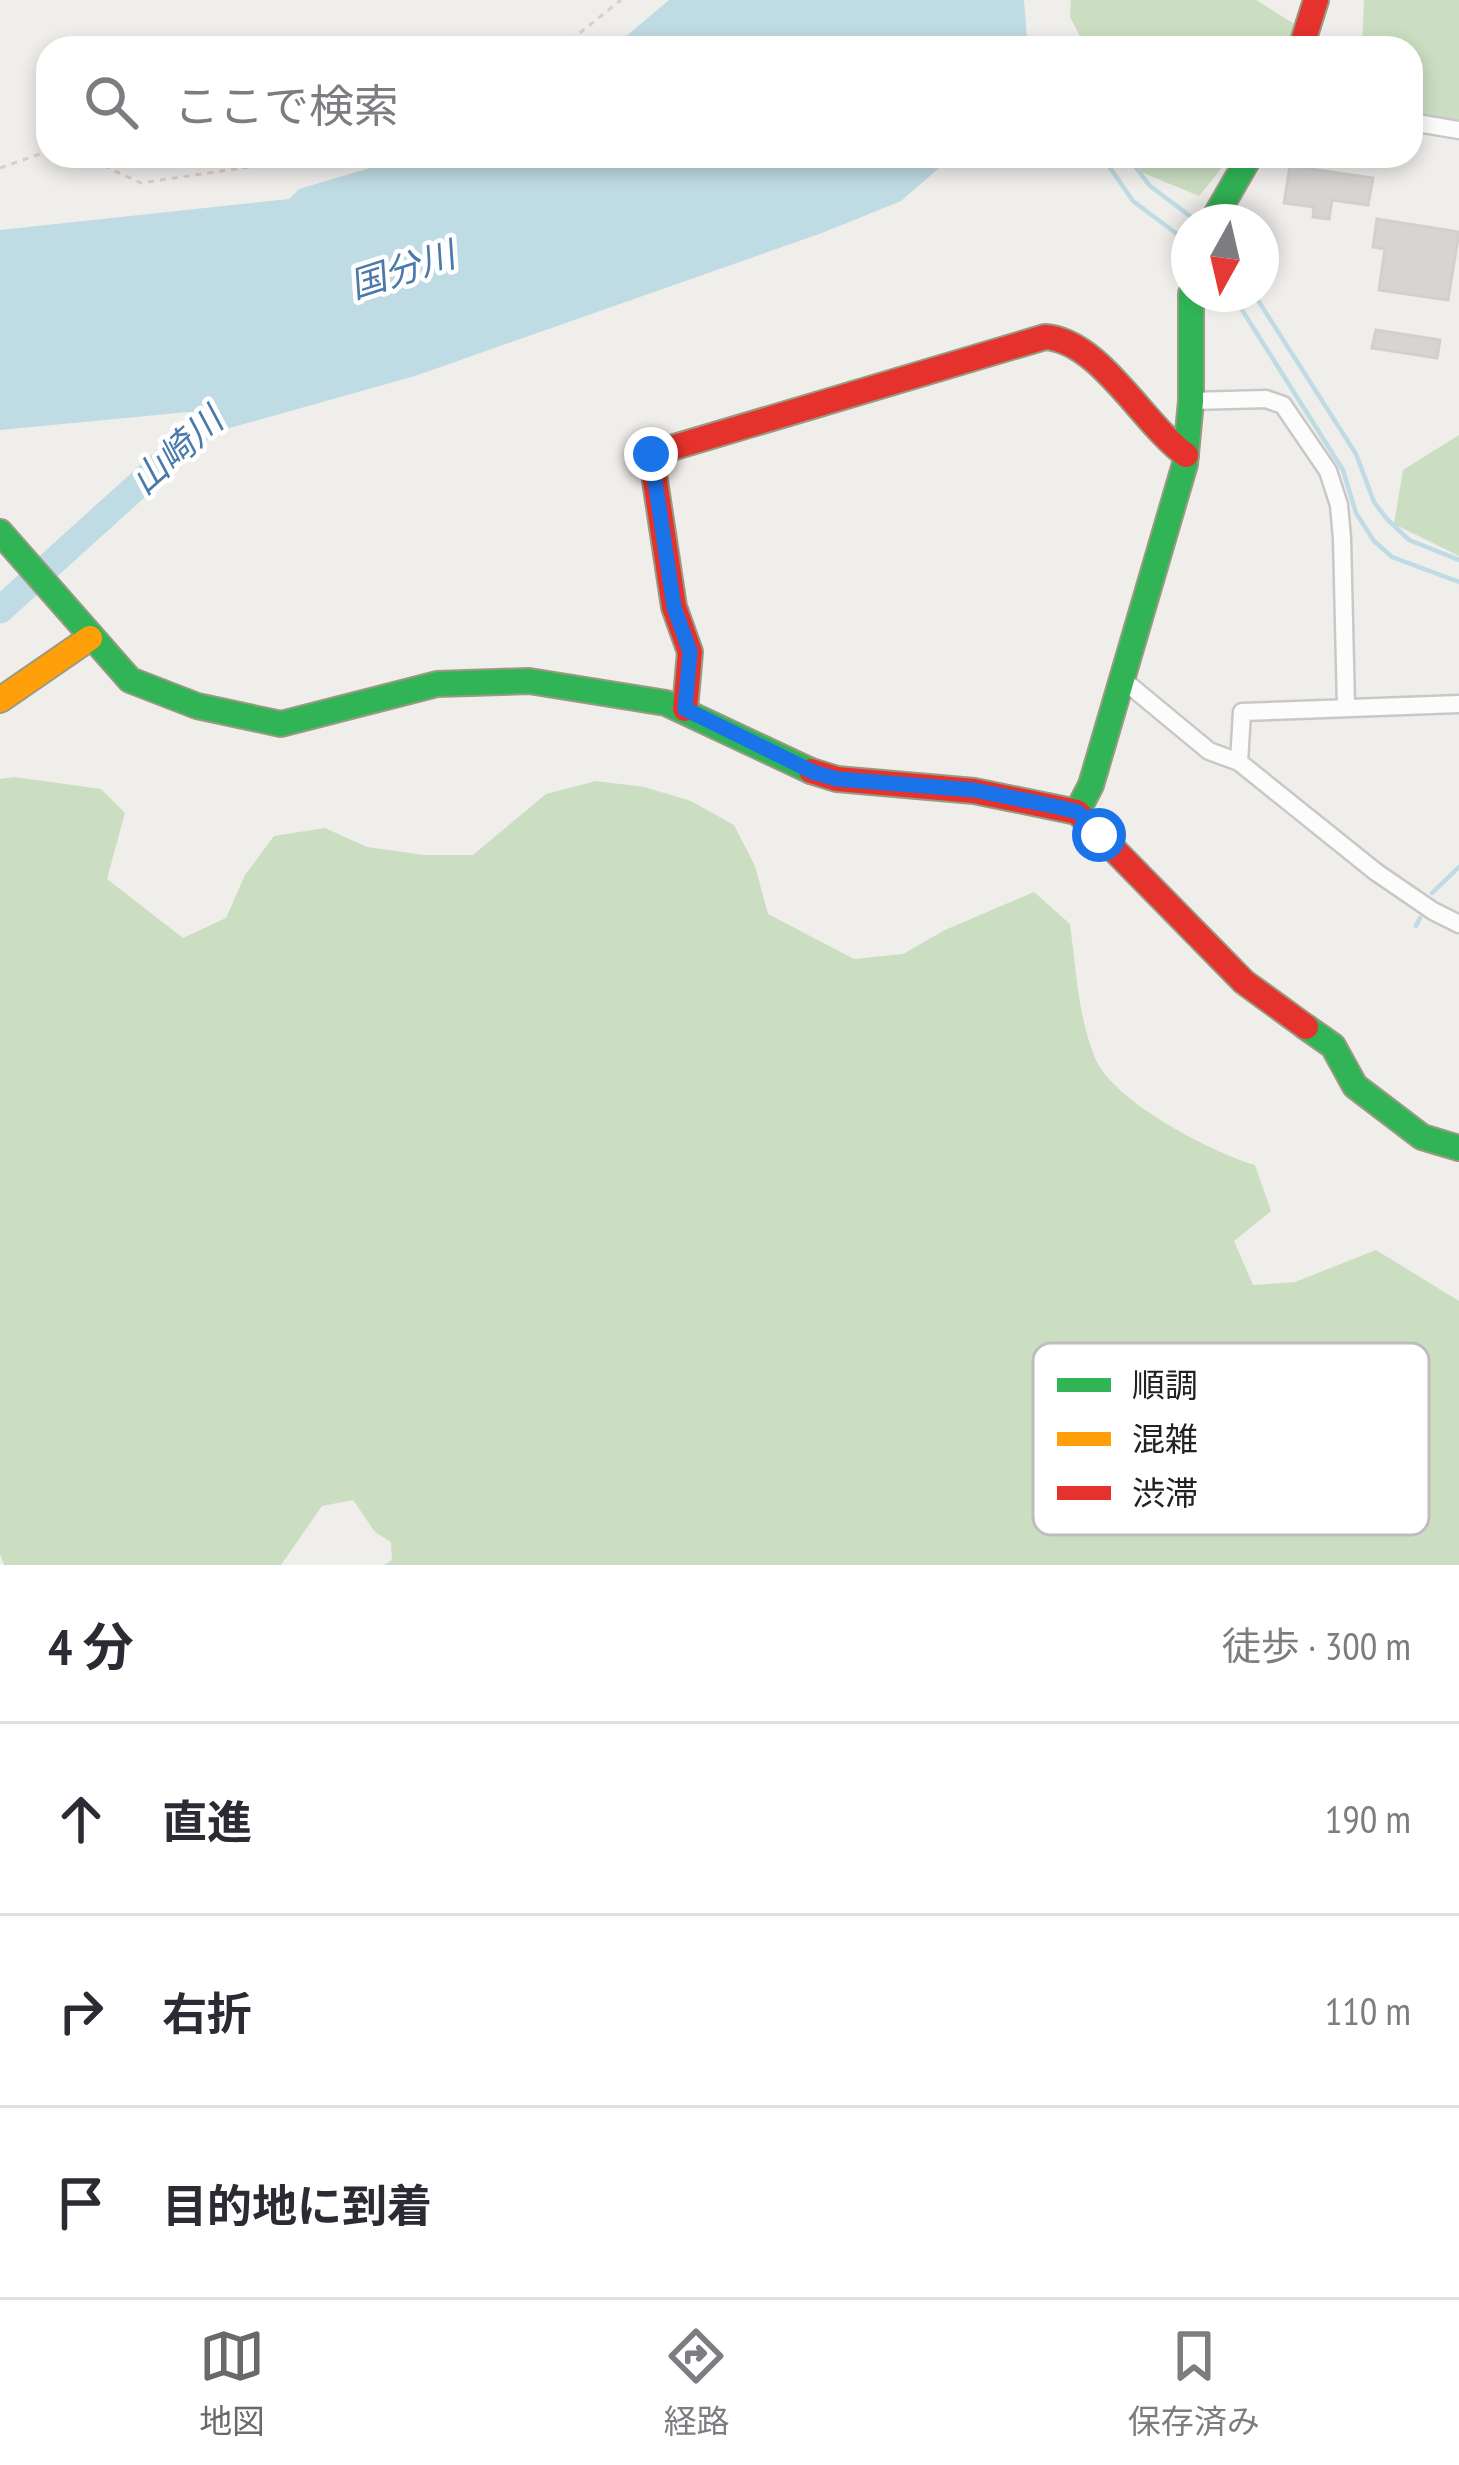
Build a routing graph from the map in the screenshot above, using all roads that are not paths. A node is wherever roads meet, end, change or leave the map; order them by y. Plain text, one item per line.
1 (1316, 0) edge
2 (1305, 36) edge
3 (1423, 124) edge
4 (1459, 130) edge
5 (1243, 168) edge
6 (1222, 204) edge
7 (1191, 312) edge
8 (1191, 401) junction
9 (1186, 455) junction
10 (0, 532) edge
11 (90, 638) junction
12 (1121, 679) junction
13 (0, 700) edge
14 (1459, 704) edge
15 (1346, 707) junction
16 (685, 709) junction
17 (1239, 762) junction
18 (1078, 812) junction
19 (1459, 924) edge
20 (1459, 1148) edge

1 - 2 street
3 - 4 street
5 - 6 street
7 - 8 street
8 - 9 street
8 - 15 street
9 - 12 street
9 - 16 street
10 - 11 street
11 - 13 street
11 - 16 street
12 - 17 street
12 - 18 street
14 - 15 street
15 - 17 street
16 - 18 street
17 - 19 street
18 - 20 street

